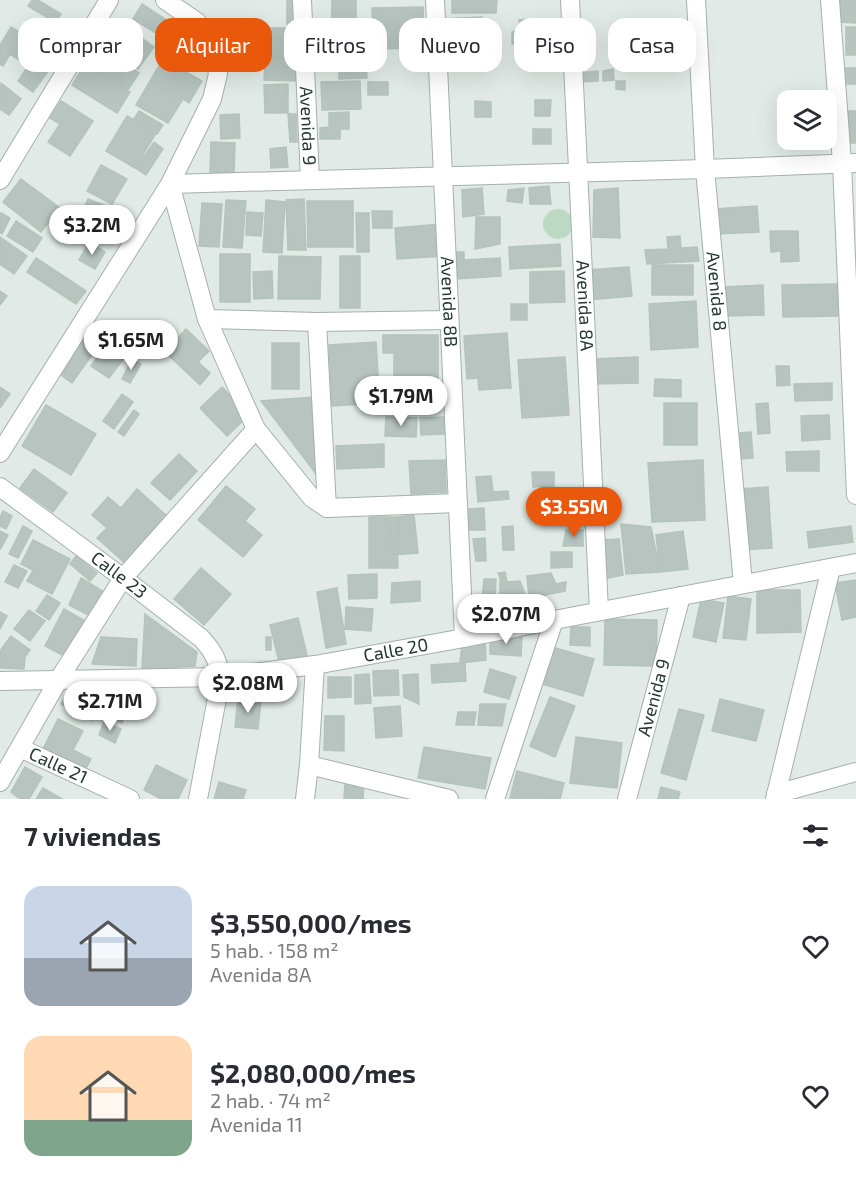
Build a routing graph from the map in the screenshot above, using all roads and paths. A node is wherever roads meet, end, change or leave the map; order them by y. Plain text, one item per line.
1 (109, 0) edge
2 (165, 0) edge
3 (302, 0) edge
4 (435, 0) edge
5 (570, 0) edge
6 (696, 0) edge
7 (830, 0) edge
8 (849, 163) edge
9 (705, 169) junction
10 (578, 171) junction
11 (443, 176) junction
12 (0, 180) edge
13 (310, 180) junction
14 (170, 184) junction
15 (207, 319) junction
16 (449, 320) junction
17 (317, 322) junction
18 (256, 429) junction
19 (0, 453) edge
20 (1, 492) edge
21 (856, 495) edge
22 (458, 503) junction
23 (327, 508) junction
24 (856, 563) edge
25 (831, 568) junction
26 (123, 578) junction
27 (742, 584) junction
28 (681, 596) junction
29 (600, 611) junction
30 (554, 620) junction
31 (464, 638) junction
32 (315, 665) junction
33 (220, 676) junction
34 (59, 679) junction
35 (0, 681) edge
36 (20, 748) junction
37 (309, 765) junction
38 (856, 772) edge
39 (0, 782) edge
40 (775, 796) edge
41 (130, 799) edge
42 (198, 799) edge
43 (305, 799) edge
44 (449, 799) edge
45 (495, 799) edge
46 (627, 799) edge

1 - 12 street
2 - 14 street
3 - 13 street, Avenida 9
4 - 11 street, Avenida 8B
5 - 10 street, Avenida 8A
6 - 9 street, Avenida 8
7 - 8 street
8 - 9 street
8 - 21 street
9 - 10 street
9 - 27 street, Avenida 8
10 - 11 street
10 - 29 street, Avenida 8A
11 - 13 street
11 - 16 street, Avenida 8B
13 - 14 street
14 - 15 street
14 - 19 street
15 - 17 street
15 - 18 street
16 - 17 street
16 - 22 street, Avenida 8B
17 - 23 street
18 - 23 street
18 - 26 street
20 - 26 street, Calle 23
22 - 23 street
22 - 31 street, Avenida 8B
24 - 25 street, Calle 20
25 - 27 street, Calle 20
25 - 40 street
26 - 33 street, Calle 23
26 - 34 street
27 - 28 street, Calle 20
28 - 29 street, Calle 20
28 - 46 street, Avenida 9
29 - 30 street, Calle 20
30 - 31 street, Calle 20
30 - 45 street
31 - 32 street, Calle 20
32 - 33 street, Calle 20
32 - 37 street
33 - 34 street, Calle 20
33 - 42 street
34 - 35 street, Calle 20
34 - 36 street
36 - 39 street
36 - 41 street, Calle 21
37 - 43 street
37 - 44 street
38 - 40 street

